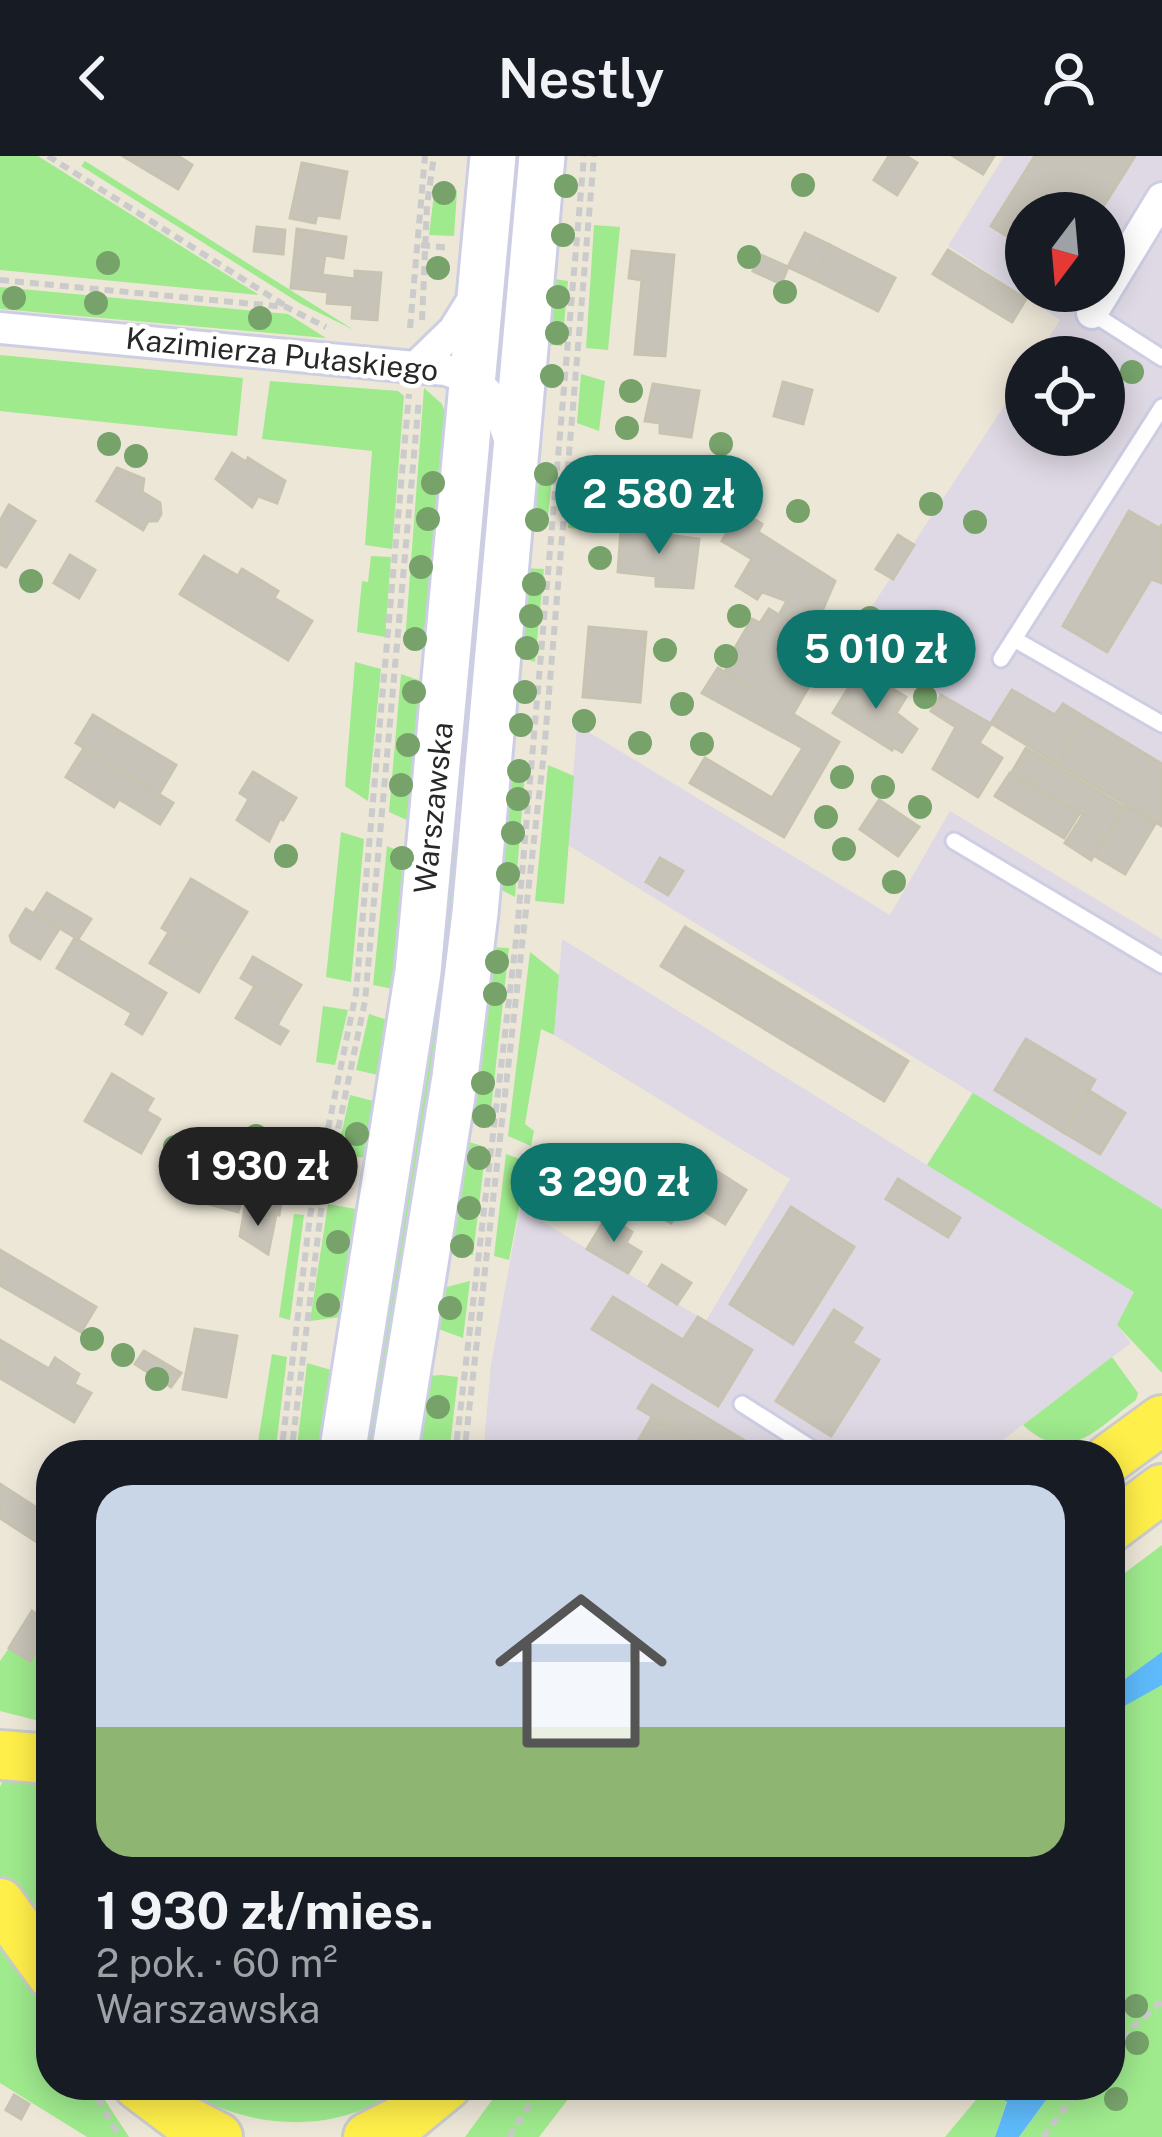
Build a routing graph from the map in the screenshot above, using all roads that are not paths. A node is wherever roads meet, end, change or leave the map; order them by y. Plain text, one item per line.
1 (493, 156) edge
2 (542, 156) edge
3 (1162, 198) edge
4 (481, 286) junction
5 (1092, 314) joint
6 (0, 328) edge
7 (1162, 358) edge
8 (412, 364) junction
9 (472, 379) junction
10 (1162, 407) edge
11 (515, 457) junction
12 (1014, 639) junction
13 (1001, 659) dead end
14 (1162, 724) edge
15 (954, 841) dead end
16 (1162, 964) edge
17 (742, 1404) dead end
18 (1162, 1420) edge
19 (344, 1440) edge
20 (396, 1440) edge
21 (798, 1440) edge
22 (1125, 1447) edge
23 (1162, 1489) edge
24 (1125, 1517) edge
25 (0, 1755) edge
26 (36, 1758) edge
27 (0, 1903) edge
28 (36, 1953) edge
29 (140, 2100) edge
30 (156, 2100) edge
31 (430, 2100) edge
32 (440, 2100) edge
33 (154, 2137) edge
34 (218, 2137) edge
35 (368, 2137) edge
36 (418, 2137) edge

1 - 4 main road, Warszawska
2 - 11 main road, Warszawska
3 - 5 street
4 - 8 street
4 - 9 main road, Warszawska
5 - 7 lane
6 - 8 street, Kazimierza Pułaskiego
8 - 9 street, Kazimierza Pułaskiego
9 - 11 street, Kazimierza Pułaskiego
9 - 19 main road, Warszawska
10 - 12 lane
11 - 20 main road, Warszawska
12 - 13 lane
12 - 14 lane
15 - 16 lane
17 - 21 lane
18 - 22 main road
23 - 24 main road
25 - 26 main road
27 - 28 main road
29 - 33 main road
30 - 34 main road
31 - 35 main road
32 - 36 main road

